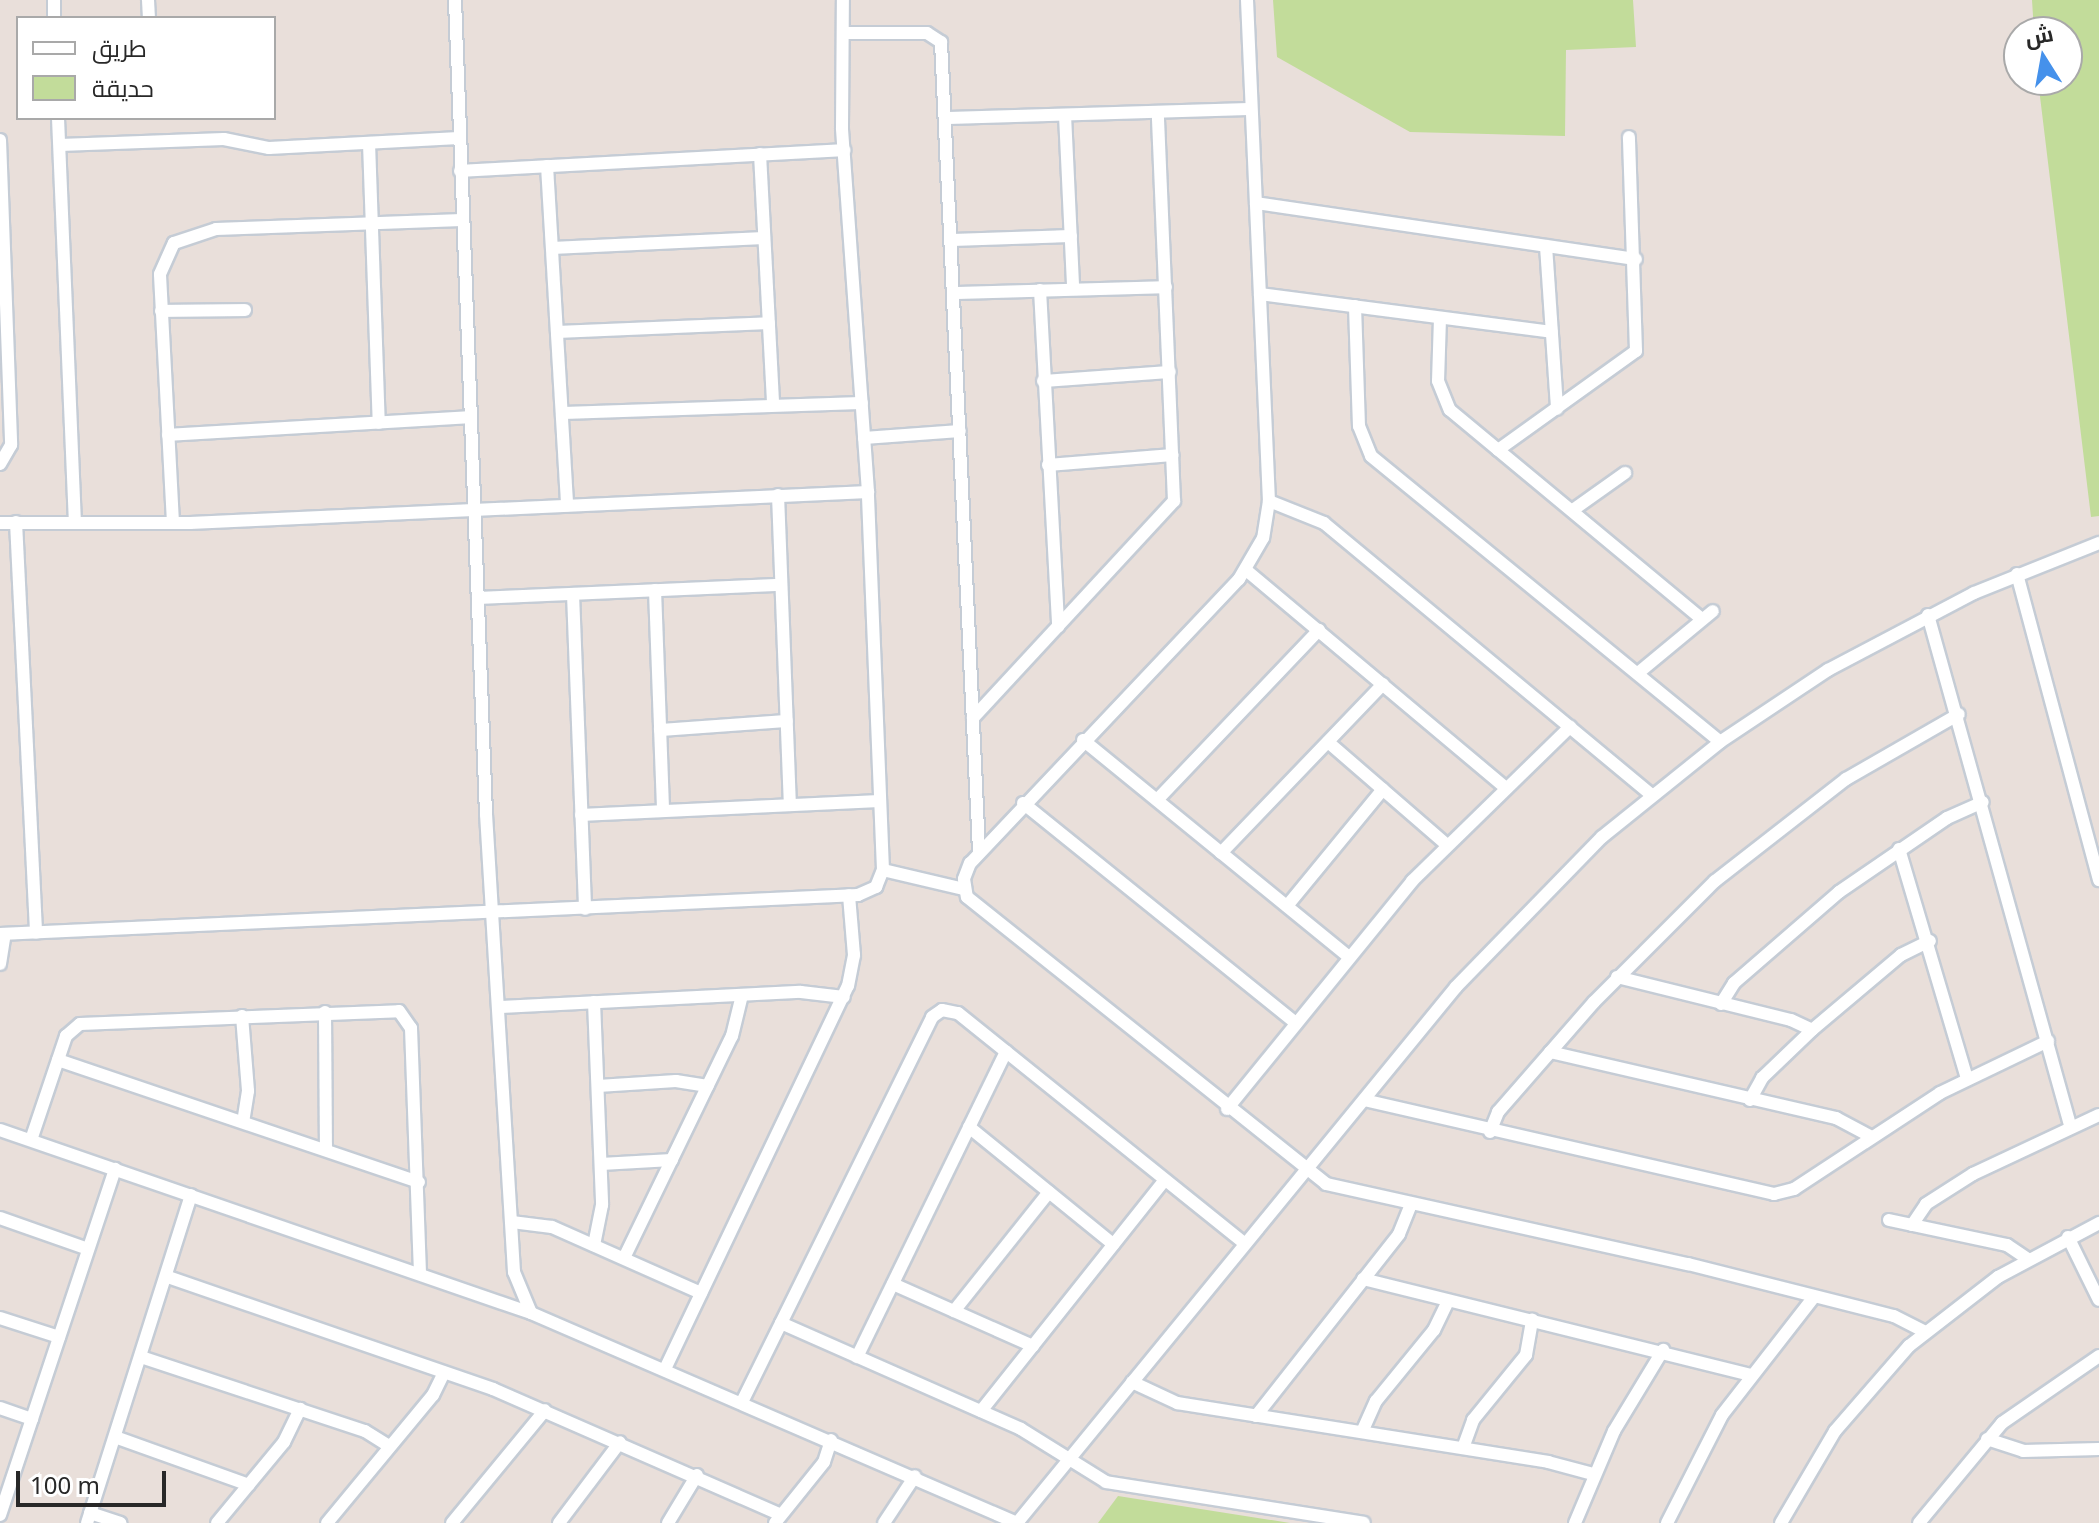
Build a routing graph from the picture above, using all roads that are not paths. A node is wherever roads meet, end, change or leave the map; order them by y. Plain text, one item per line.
1 (455, 0) edge
2 (843, 0) edge
3 (1247, 0) edge
4 (844, 33) junction
5 (1251, 109) junction
6 (1158, 112) junction
7 (1065, 115) junction
8 (946, 118) junction
9 (58, 120) edge
10 (1629, 137) dead end
11 (459, 138) junction
12 (0, 140) edge
13 (369, 143) junction
14 (60, 145) junction
15 (844, 150) junction
16 (760, 154) junction
17 (0, 156) edge
18 (547, 166) junction
19 (460, 171) junction
20 (1256, 203) junction
21 (2, 210) edge
22 (462, 220) junction
23 (369, 223) junction
24 (1071, 236) junction
25 (764, 238) junction
26 (952, 240) junction
27 (1546, 246) junction
28 (552, 248) junction
29 (1636, 259) junction
30 (1073, 286) junction
31 (1166, 287) junction
32 (1040, 290) junction
33 (954, 293) junction
34 (1260, 294) junction
35 (1355, 306) junction
36 (245, 310) dead end
37 (161, 311) junction
38 (1440, 318) junction
39 (769, 323) junction
40 (557, 332) junction
41 (1552, 332) junction
42 (1170, 372) junction
43 (1043, 381) junction
44 (862, 403) junction
45 (773, 405) junction
46 (1557, 409) junction
47 (562, 413) junction
48 (470, 417) junction
49 (379, 423) junction
50 (960, 431) junction
51 (168, 435) junction
52 (864, 438) junction
53 (1498, 450) junction
54 (1173, 455) junction
55 (0, 464) edge
56 (1048, 465) junction
57 (1625, 473) dead end
58 (868, 492) junction
59 (778, 495) junction
60 (1269, 501) junction
61 (567, 505) junction
62 (475, 509) junction
63 (1573, 510) junction
64 (16, 522) junction
65 (75, 522) junction
66 (0, 523) edge
67 (173, 523) junction
68 (2099, 543) edge
69 (1246, 570) junction
70 (2017, 574) junction
71 (781, 585) junction
72 (655, 590) junction
73 (573, 594) junction
74 (478, 598) junction
75 (1713, 611) dead end
76 (1928, 615) junction
77 (1702, 619) junction
78 (1058, 627) junction
79 (1319, 630) junction
80 (1638, 673) junction
81 (1383, 684) junction
82 (1959, 714) junction
83 (973, 718) junction
84 (787, 721) junction
85 (1570, 727) junction
86 (660, 730) junction
87 (1083, 740) junction
88 (1328, 742) junction
89 (1720, 742) junction
90 (1506, 788) junction
91 (1383, 789) junction
92 (1652, 795) junction
93 (1157, 800) junction
94 (879, 801) junction
95 (1983, 802) junction
96 (1023, 803) junction
97 (790, 805) junction
98 (663, 811) junction
99 (581, 815) junction
100 (1447, 845) junction
101 (1899, 849) junction
102 (979, 852) junction
103 (1221, 853) junction
104 (883, 870) junction
105 (2099, 880) edge
106 (964, 889) junction
107 (849, 895) junction
108 (1287, 906) junction
109 (585, 909) junction
110 (494, 913) junction
111 (36, 933) junction
112 (3, 934) edge
113 (1930, 941) junction
114 (1349, 957) junction
115 (0, 964) edge
116 (1617, 977) junction
117 (742, 995) junction
118 (844, 997) junction
119 (594, 1002) junction
120 (1721, 1004) junction
121 (501, 1007) junction
122 (325, 1012) junction
123 (242, 1016) junction
124 (1296, 1023) junction
125 (1812, 1030) junction
126 (2048, 1041) junction
127 (1006, 1051) junction
128 (1550, 1052) junction
129 (58, 1060) junction
130 (1967, 1078) junction
131 (598, 1086) junction
132 (708, 1086) junction
133 (1364, 1100) junction
134 (1750, 1100) junction
135 (1227, 1109) junction
136 (2099, 1115) edge
137 (243, 1122) junction
138 (2070, 1125) junction
139 (969, 1127) junction
140 (0, 1130) edge
141 (1490, 1132) junction
142 (1871, 1137) junction
143 (31, 1140) junction
144 (326, 1150) junction
145 (672, 1160) junction
146 (601, 1164) junction
147 (115, 1169) junction
148 (1304, 1172) junction
149 (1165, 1180) junction
150 (419, 1182) junction
151 (1049, 1192) junction
152 (191, 1195) junction
153 (1411, 1205) junction
154 (0, 1218) edge
155 (1889, 1220) dead end
156 (512, 1222) junction
157 (2099, 1223) edge
158 (1912, 1225) junction
159 (2068, 1237) junction
160 (1113, 1244) junction
161 (1245, 1244) junction
162 (594, 1245) junction
163 (88, 1249) junction
164 (624, 1258) junction
165 (2028, 1259) junction
166 (420, 1274) junction
167 (168, 1277) junction
168 (1363, 1279) junction
169 (893, 1284) junction
170 (701, 1293) junction
171 (1813, 1298) junction
172 (2099, 1300) edge
173 (1448, 1301) junction
174 (954, 1311) junction
175 (531, 1313) junction
176 (0, 1318) edge
177 (1532, 1320) junction
178 (781, 1323) junction
179 (1925, 1332) junction
180 (59, 1337) junction
181 (1033, 1346) junction
182 (1663, 1350) junction
183 (2099, 1356) edge
184 (141, 1357) junction
185 (857, 1357) junction
186 (665, 1369) junction
187 (444, 1372) junction
188 (1752, 1375) junction
189 (1132, 1382) junction
190 (742, 1402) junction
191 (0, 1408) edge
192 (300, 1409) junction
193 (545, 1410) junction
194 (981, 1411) junction
195 (1256, 1416) junction
196 (32, 1419) junction
197 (1362, 1432) junction
198 (115, 1437) junction
199 (1987, 1439) junction
200 (831, 1440) junction
201 (620, 1442) junction
202 (389, 1446) junction
203 (1463, 1448) junction
204 (2099, 1449) edge
205 (1068, 1460) junction
206 (1593, 1474) junction
207 (697, 1475) junction
208 (915, 1476) junction
209 (249, 1485) junction
210 (0, 1515) edge
211 (88, 1518) edge
212 (778, 1519) edge
213 (120, 1523) edge
214 (217, 1523) edge
215 (327, 1523) edge
216 (452, 1523) edge
217 (559, 1523) edge
218 (668, 1523) edge
219 (884, 1523) edge
220 (1017, 1523) edge
221 (1364, 1523) edge
222 (1575, 1523) edge
223 (1667, 1523) edge
224 (1781, 1523) edge
225 (1919, 1523) edge

1 - 11 street
2 - 4 street
3 - 5 street
4 - 8 street
4 - 15 street
5 - 6 street
5 - 20 street
6 - 7 street
6 - 31 street
7 - 8 street
7 - 24 street
8 - 26 street
9 - 14 street
10 - 29 street
11 - 13 street
11 - 19 street
12 - 17 street
13 - 14 street
13 - 23 street
14 - 65 street
15 - 16 street
15 - 44 street
16 - 18 street
16 - 25 street
17 - 21 street
18 - 19 street
18 - 28 street
19 - 22 street
20 - 27 street
20 - 34 street
21 - 55 street
22 - 23 street
22 - 48 street
23 - 37 street
23 - 49 street
24 - 26 street
24 - 30 street
25 - 28 street
25 - 39 street
26 - 33 street
27 - 29 street
27 - 41 street
28 - 40 street
29 - 46 street
30 - 31 street
30 - 32 street
31 - 42 street
32 - 33 street
32 - 43 street
33 - 50 street
34 - 35 street
34 - 60 street
35 - 38 street
35 - 80 street
36 - 37 street
37 - 51 street
38 - 41 street
38 - 53 street
39 - 40 street
39 - 45 street
40 - 47 street
41 - 46 street
42 - 43 street
42 - 54 street
43 - 56 street
44 - 45 street
44 - 52 street
45 - 47 street
46 - 53 street
47 - 61 street
48 - 49 street
48 - 62 street
49 - 51 street
50 - 52 street
50 - 83 street
51 - 67 street
52 - 58 street
53 - 63 street
54 - 56 street
54 - 78 street
56 - 78 street
57 - 63 street
58 - 59 street
58 - 94 street
59 - 61 street
59 - 71 street
60 - 69 street
60 - 85 street
61 - 62 street
62 - 67 street
62 - 74 street
63 - 77 street
64 - 65 street
64 - 66 street
64 - 111 street
65 - 67 street
68 - 70 street
69 - 79 street
69 - 87 street
70 - 76 street
70 - 105 street
71 - 72 street
71 - 84 street
72 - 73 street
72 - 86 street
73 - 74 street
73 - 99 street
74 - 110 street
75 - 77 street
76 - 82 street
76 - 89 street
77 - 80 street
78 - 83 street
79 - 81 street
79 - 93 street
80 - 89 street
81 - 88 street
81 - 90 street
82 - 95 street
82 - 116 street
83 - 102 street
84 - 86 street
84 - 97 street
85 - 90 street
85 - 92 street
86 - 98 street
87 - 93 street
87 - 96 street
88 - 91 street
88 - 103 street
89 - 92 street
90 - 100 street
91 - 100 street
91 - 108 street
92 - 133 street
93 - 103 street
94 - 97 street
94 - 104 street
95 - 101 street
95 - 126 street
96 - 102 street
96 - 124 street
97 - 98 street
98 - 99 street
99 - 109 street
100 - 114 street
101 - 113 street
101 - 120 street
102 - 106 street
103 - 108 street
104 - 106 street
104 - 107 street
106 - 135 street
107 - 109 street
107 - 118 street
108 - 114 street
109 - 110 street
110 - 111 street
110 - 121 street
111 - 112 street
112 - 115 street
113 - 125 street
113 - 130 street
114 - 124 street
116 - 120 street
116 - 128 street
117 - 118 street
117 - 119 street
117 - 132 street
118 - 170 street
119 - 121 street
119 - 131 street
120 - 125 street
121 - 156 street
122 - 123 street
122 - 144 street
122 - 150 street
123 - 129 street
123 - 137 street
124 - 135 street
125 - 134 street
126 - 130 street
126 - 138 street
127 - 139 street
127 - 149 street
127 - 178 street
128 - 134 street
128 - 141 street
129 - 137 street
129 - 143 street
130 - 142 street
131 - 132 street
131 - 146 street
132 - 145 street
133 - 141 street
133 - 148 street
134 - 142 street
135 - 148 street
136 - 138 street
137 - 144 street
138 - 158 street
139 - 151 street
139 - 169 street
140 - 143 street
141 - 142 street
143 - 147 street
144 - 150 street
145 - 146 street
145 - 164 street
146 - 162 street
147 - 152 street
147 - 163 street
148 - 153 street
148 - 161 street
149 - 160 street
149 - 161 street
150 - 166 street
151 - 160 street
151 - 174 street
152 - 166 street
152 - 167 street
153 - 168 street
153 - 171 street
154 - 163 street
155 - 158 street
156 - 162 street
156 - 175 street
157 - 159 street
158 - 165 street
159 - 165 street
159 - 172 street
160 - 181 street
161 - 189 street
162 - 164 street
163 - 180 street
164 - 170 street
165 - 179 street
166 - 175 street
167 - 184 street
167 - 187 street
168 - 173 street
168 - 195 street
169 - 174 street
169 - 185 street
170 - 186 street
171 - 179 street
171 - 188 street
173 - 177 street
173 - 197 street
174 - 181 street
175 - 186 street
176 - 180 street
177 - 182 street
177 - 203 street
178 - 185 street
178 - 190 street
179 - 224 street
180 - 196 street
181 - 194 street
182 - 188 street
182 - 206 street
183 - 199 street
184 - 192 street
184 - 198 street
185 - 194 street
186 - 190 street
187 - 193 street
187 - 202 street
188 - 223 street
189 - 195 street
189 - 205 street
190 - 200 street
191 - 196 street
192 - 202 street
192 - 209 street
193 - 201 street
193 - 216 street
194 - 205 street
195 - 197 street
196 - 210 street
197 - 203 street
198 - 209 street
198 - 211 street
199 - 204 street
199 - 225 street
200 - 208 street
200 - 212 street
201 - 207 street
201 - 217 street
202 - 215 street
203 - 206 street
205 - 220 street
205 - 221 street
206 - 222 street
207 - 212 street
207 - 218 street
208 - 219 street
208 - 220 street
209 - 214 street
211 - 213 street

